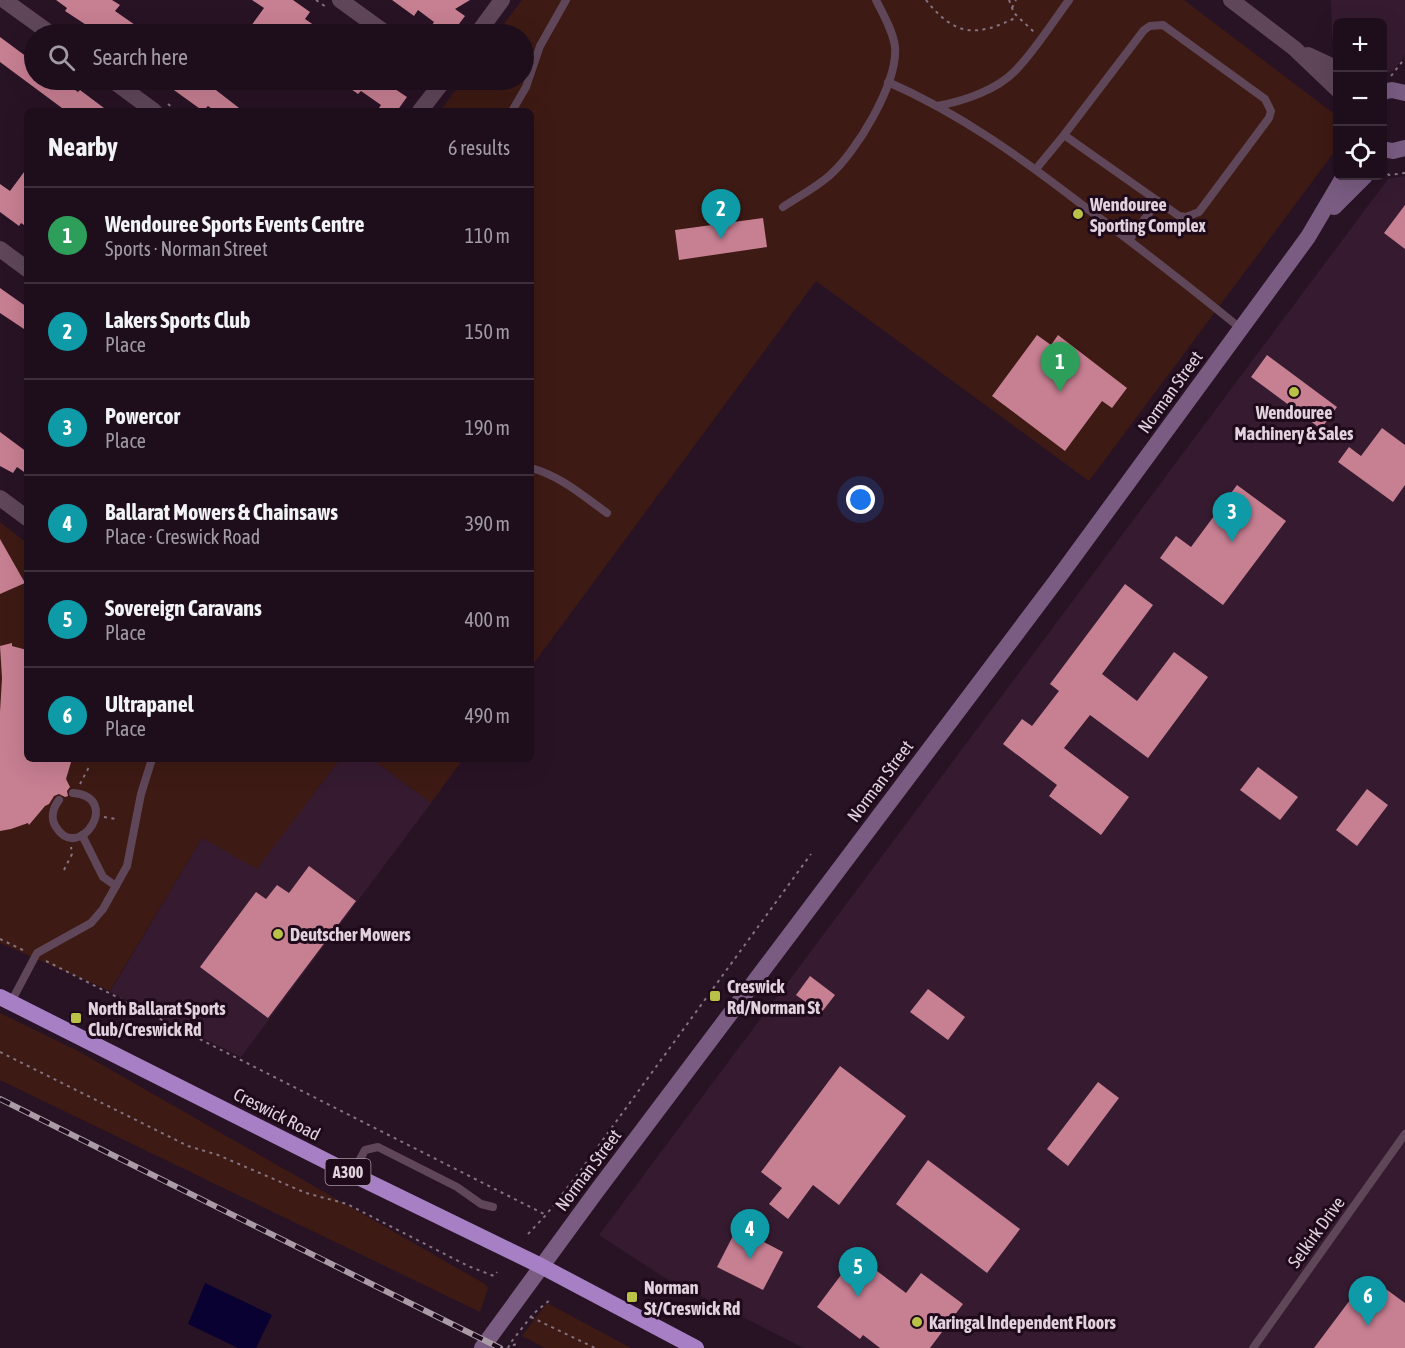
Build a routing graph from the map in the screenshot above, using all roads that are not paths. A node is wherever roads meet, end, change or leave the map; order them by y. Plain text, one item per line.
1 (4, 0) edge
2 (340, 0) edge
3 (502, 0) edge
4 (566, 0) edge
5 (876, 0) edge
6 (1069, 0) edge
7 (1231, 0) edge
8 (37, 24) edge
9 (373, 24) edge
10 (484, 24) edge
11 (1294, 48) junction
12 (534, 64) edge
13 (1333, 67) edge
14 (888, 82) junction
15 (1333, 85) edge
16 (126, 90) edge
17 (436, 90) edge
18 (524, 90) edge
19 (937, 106) junction
20 (150, 108) edge
21 (422, 108) edge
22 (514, 108) edge
23 (1064, 135) junction
24 (1036, 169) junction
25 (1342, 180) edge
26 (1361, 180) edge
27 (1158, 201) junction
28 (783, 207) dead end
29 (1308, 237) junction
30 (1129, 240) junction
31 (0, 249) edge
32 (24, 267) edge
33 (1240, 328) junction
34 (534, 469) edge
35 (0, 498) edge
36 (607, 513) dead end
37 (24, 516) edge
38 (151, 762) edge
39 (74, 793) dead end
40 (59, 800) dead end
41 (82, 835) junction
42 (116, 886) junction
43 (5, 999) edge
44 (1405, 1134) edge
45 (352, 1174) junction
46 (493, 1207) dead end
47 (541, 1266) junction
48 (482, 1348) edge
49 (696, 1348) edge
50 (1253, 1348) edge

1 - 8 street
2 - 9 street
3 - 10 street
4 - 12 lane
5 - 14 lane
6 - 19 lane
7 - 11 street
11 - 13 street
11 - 15 street
14 - 19 lane
14 - 28 lane
16 - 20 street
17 - 21 street
18 - 22 lane
19 - 24 lane
23 - 24 lane
23 - 27 lane
23 - 27 lane
24 - 30 lane
25 - 29 main road, Norman Street
26 - 29 main road, Norman Street
27 - 30 lane
29 - 33 main road, Norman Street
30 - 33 lane
31 - 32 street
33 - 47 main road, Norman Street
34 - 36 lane
35 - 37 street
38 - 42 lane
39 - 41 lane
40 - 41 lane
41 - 42 lane
42 - 43 lane
43 - 45 highway, Creswick Road / A300
44 - 50 lane, Selkirk Drive
45 - 46 lane
45 - 47 highway, Creswick Road / A300
47 - 48 main road, Norman Street
47 - 49 highway, Creswick Road / A300

